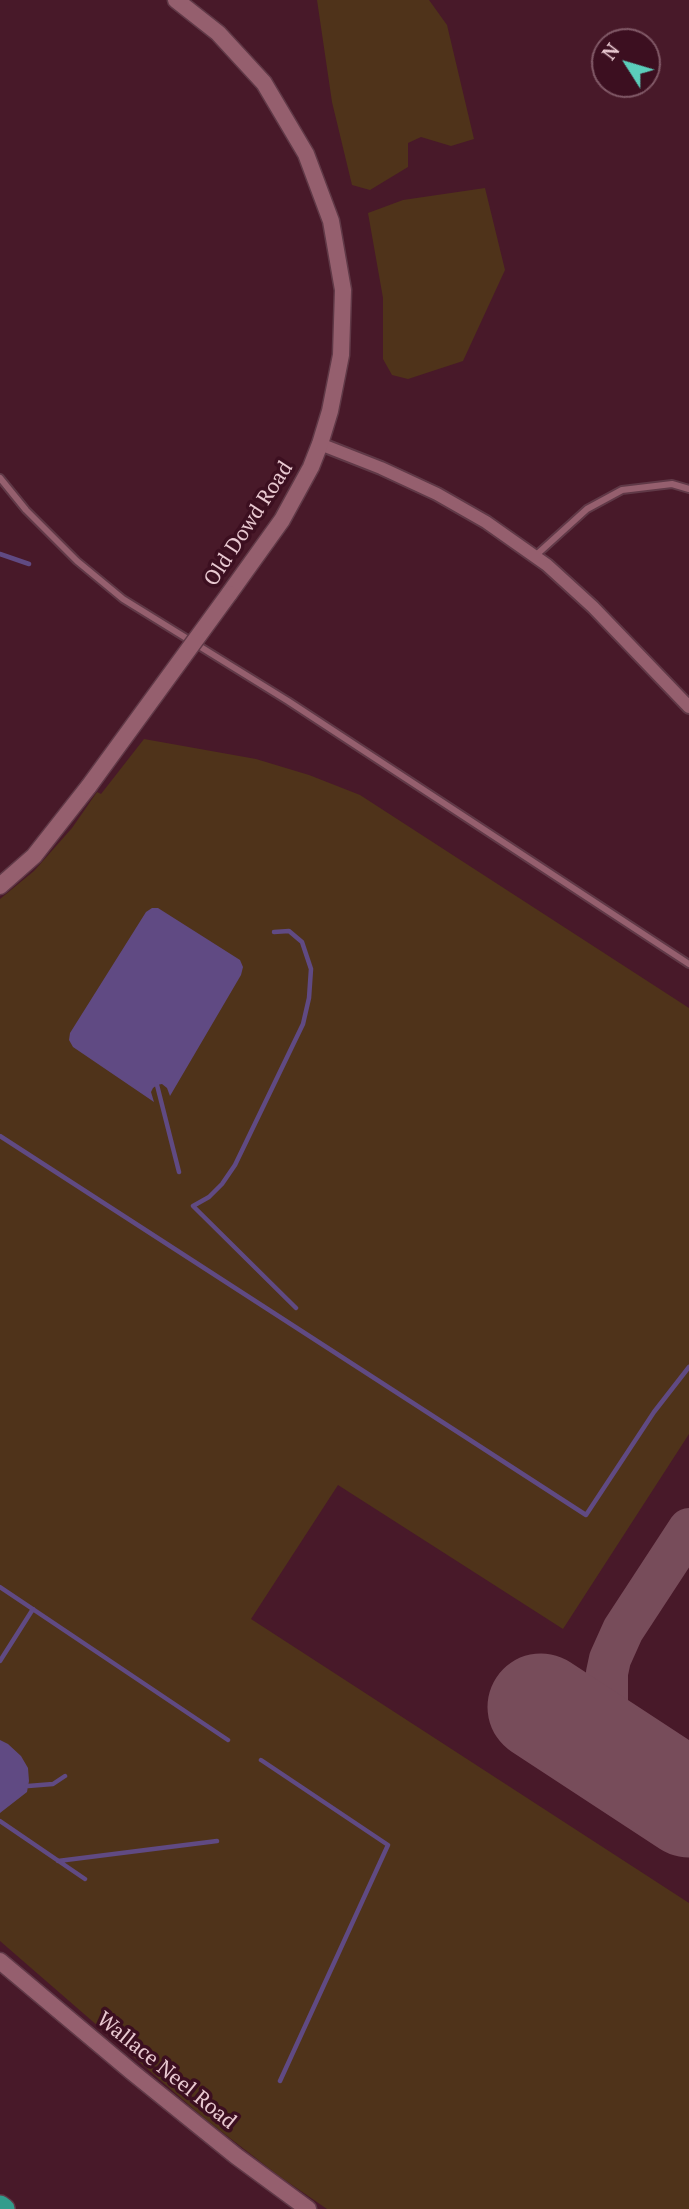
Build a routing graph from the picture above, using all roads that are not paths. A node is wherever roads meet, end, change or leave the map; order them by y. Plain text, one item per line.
1 (176, 0) edge
2 (320, 444) junction
3 (0, 478) edge
4 (689, 489) edge
5 (534, 556) junction
6 (689, 707) edge
7 (0, 886) edge
8 (689, 964) edge
9 (0, 1961) edge
10 (308, 2209) edge

1 - 2 street, Old Dowd Road
2 - 5 street
2 - 7 street, Old Dowd Road, bridge
3 - 8 lane
4 - 5 lane
5 - 6 street
9 - 10 street, Wallace Neel Road

